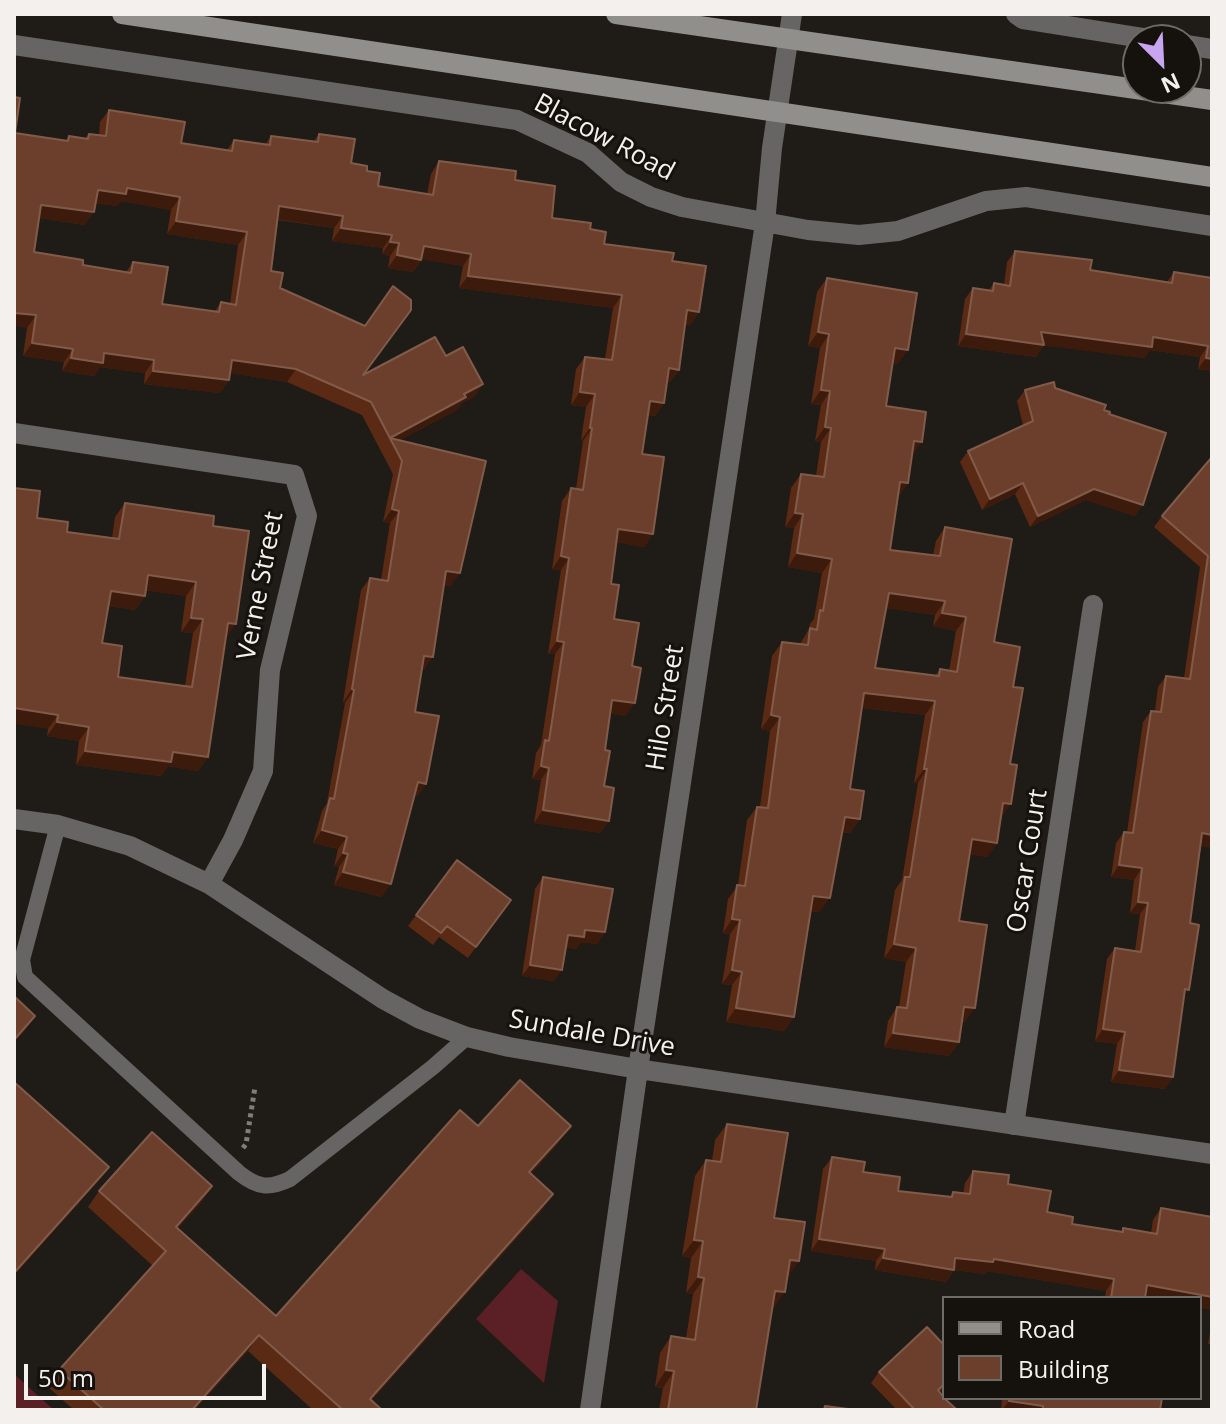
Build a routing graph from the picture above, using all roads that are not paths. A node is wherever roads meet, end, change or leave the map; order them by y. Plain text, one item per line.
1 (122, 14) edge
2 (616, 14) edge
3 (792, 14) edge
4 (1016, 14) edge
5 (1122, 35) edge
6 (788, 40) junction
7 (14, 45) edge
8 (1212, 100) edge
9 (777, 114) junction
10 (1212, 177) edge
11 (765, 223) junction
12 (1212, 226) edge
13 (14, 433) edge
14 (1093, 605) dead end
15 (14, 819) edge
16 (58, 825) junction
17 (209, 884) junction
18 (467, 1037) junction
19 (638, 1069) junction
20 (1014, 1125) junction
21 (1212, 1154) edge
22 (590, 1410) edge

1 - 9 main road, Blacow Road
2 - 6 main road
3 - 6 street, Hilo Street
4 - 5 street
6 - 8 main road
6 - 9 street, Hilo Street
7 - 11 street, Blacow Road
9 - 10 main road, Blacow Road
9 - 11 street, Hilo Street
11 - 12 street, Blacow Road
11 - 19 street, Hilo Street
13 - 17 street, Verne Street
14 - 20 street, Oscar Court
15 - 16 street, Sundale Drive
16 - 17 street, Sundale Drive
16 - 18 lane
17 - 18 street, Sundale Drive
18 - 19 street, Sundale Drive
19 - 20 street, Sundale Drive
19 - 22 street, Hilo Street
20 - 21 street, Sundale Drive

